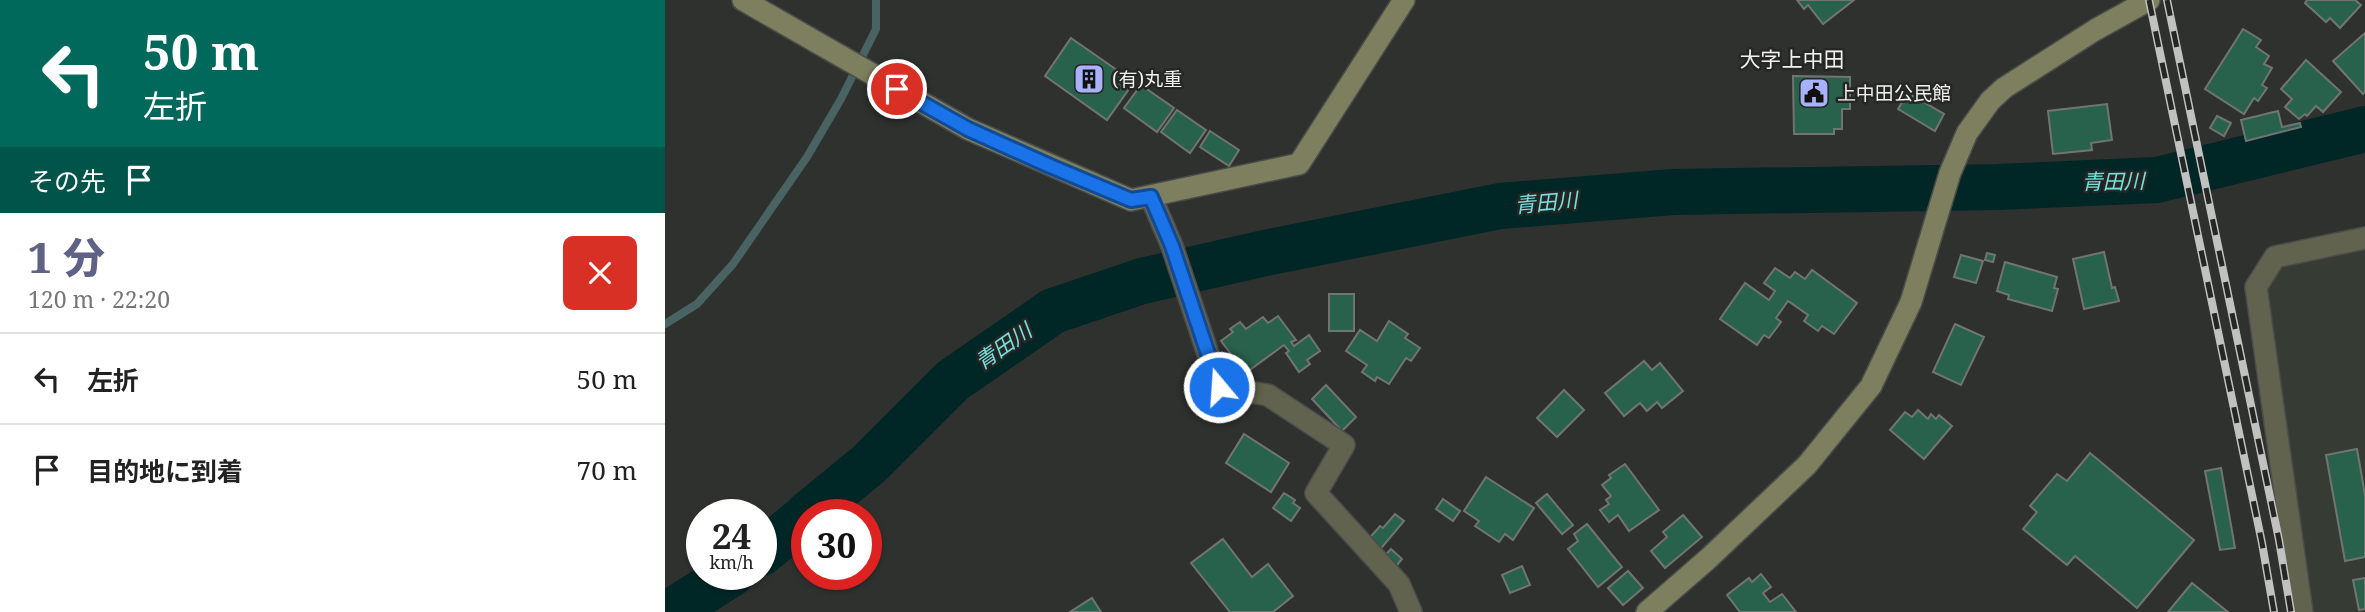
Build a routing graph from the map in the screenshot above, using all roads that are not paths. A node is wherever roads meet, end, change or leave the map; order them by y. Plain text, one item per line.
1 (743, 0) edge
2 (1404, 0) edge
3 (2149, 0) edge
4 (1151, 197) junction
5 (2365, 238) edge
6 (1411, 612) edge
7 (1647, 612) edge
8 (2302, 612) edge

1 - 4 street
2 - 4 street
3 - 7 street
4 - 6 street
5 - 8 street

